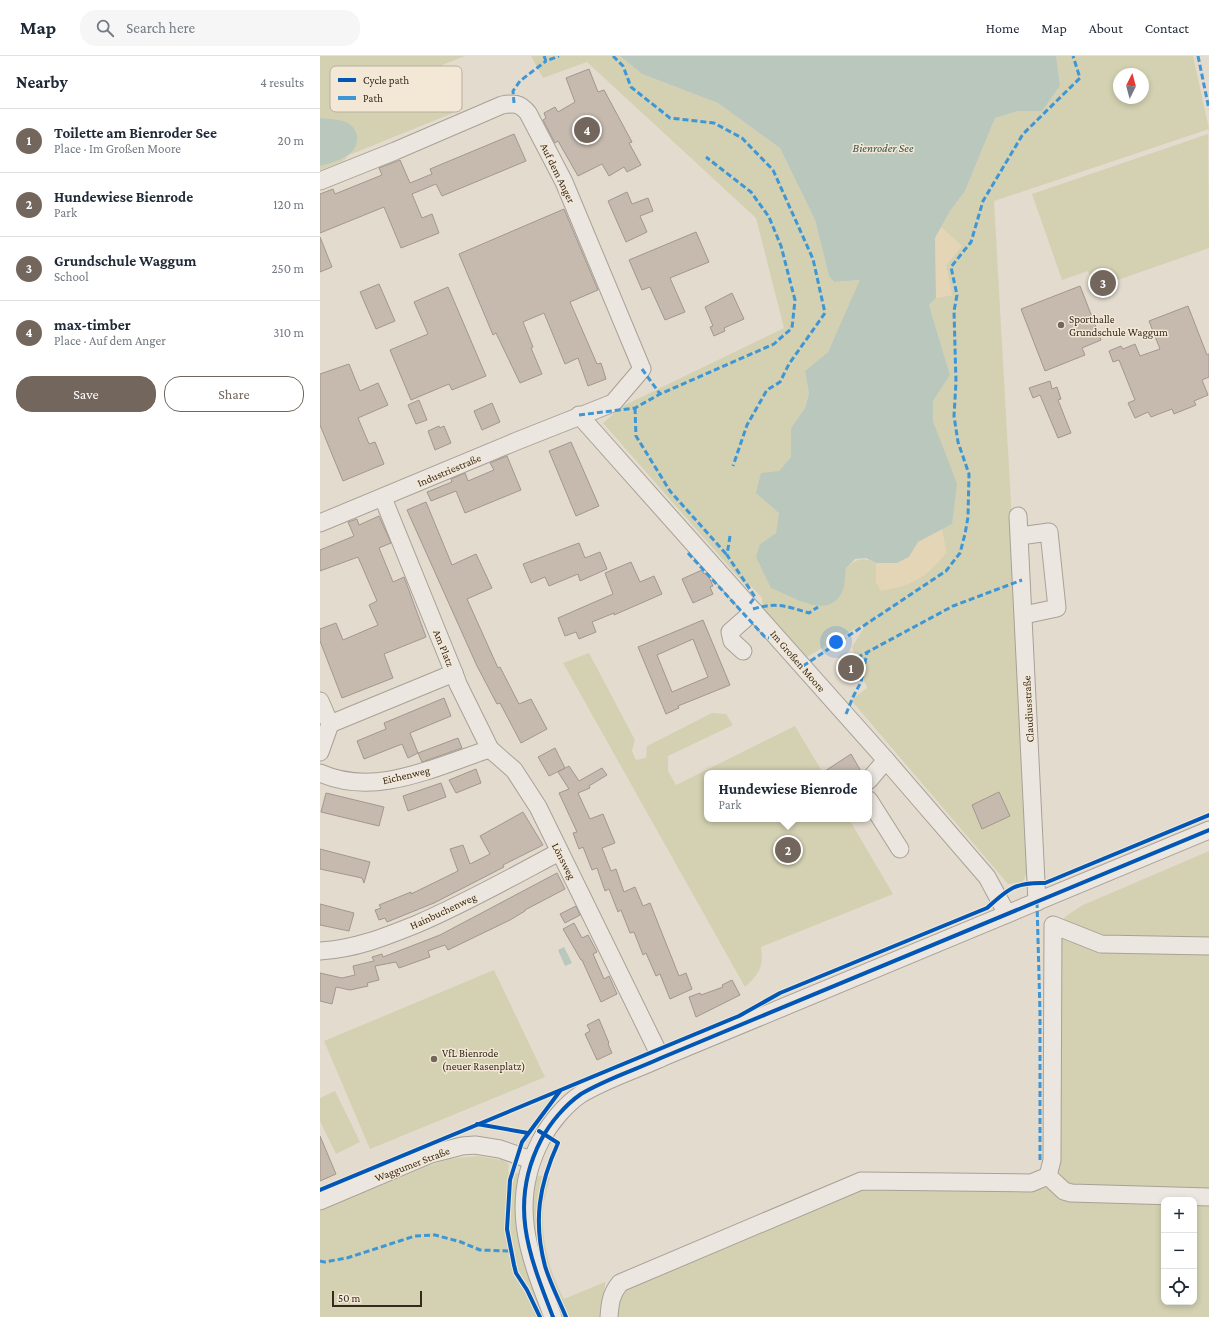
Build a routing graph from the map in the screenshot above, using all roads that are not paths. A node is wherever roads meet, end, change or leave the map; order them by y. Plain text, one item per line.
1 (320, 181) edge
2 (579, 415) junction
3 (383, 498) junction
4 (1018, 516) dead end
5 (320, 523) edge
6 (1020, 536) junction
7 (754, 610) junction
8 (1024, 615) junction
9 (743, 651) dead end
10 (454, 673) junction
11 (320, 701) edge
12 (330, 724) junction
13 (490, 749) junction
14 (320, 752) edge
15 (886, 760) junction
16 (320, 773) edge
17 (872, 776) edge
18 (872, 805) edge
19 (1209, 830) edge
20 (900, 849) dead end
21 (559, 852) junction
22 (1037, 902) junction
23 (1007, 914) junction
24 (1209, 946) edge
25 (320, 951) edge
26 (661, 1058) junction
27 (531, 1160) junction
28 (1048, 1176) junction
29 (1209, 1197) edge
30 (320, 1201) edge
31 (553, 1317) edge
32 (610, 1317) edge

1 - 2 street, Auf dem Anger
2 - 3 street, Industriestraße
2 - 7 street, Im Großen Moore
3 - 5 street, Industriestraße
3 - 10 street, Am Platz
4 - 6 street, Claudiusstraße
6 - 8 street, Claudiusstraße
6 - 8 street
7 - 9 street
7 - 15 street, Im Großen Moore
8 - 22 street, Claudiusstraße
10 - 12 street, Am Platz
10 - 13 street, Lönsweg
11 - 12 street
12 - 14 street
13 - 16 street, Eichenweg
13 - 21 street, Lönsweg
15 - 17 street
15 - 23 street, Im Großen Moore
18 - 20 street
19 - 22 street
21 - 25 street, Hainbuchenweg
21 - 26 street, Lönsweg
22 - 23 street
23 - 26 street
24 - 28 street
26 - 27 street
27 - 30 street, Waggumer Straße
27 - 31 street
28 - 29 street
28 - 32 street

